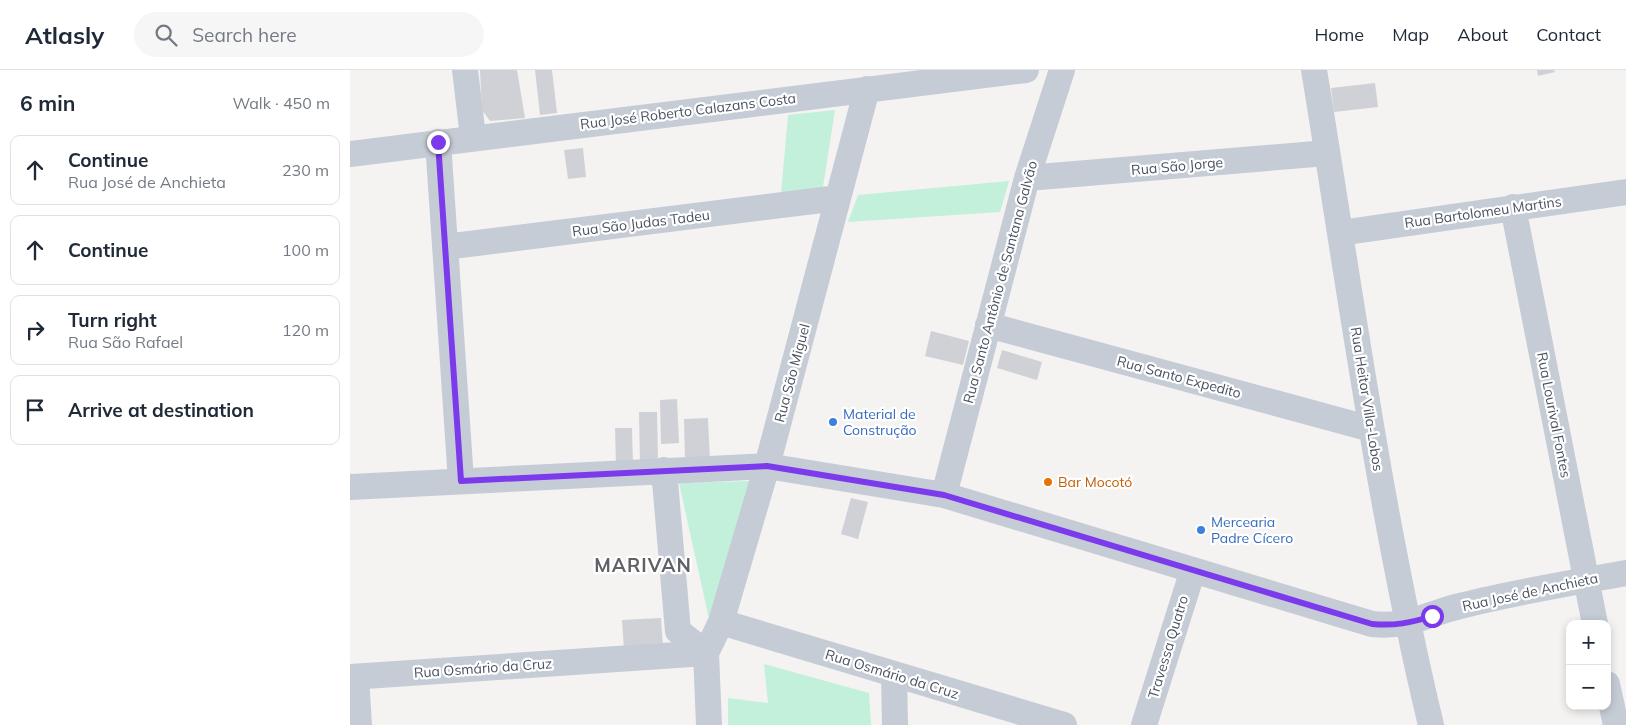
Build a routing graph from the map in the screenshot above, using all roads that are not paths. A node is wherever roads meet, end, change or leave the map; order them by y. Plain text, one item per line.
1 (465, 70) edge
2 (1026, 70) edge
3 (1062, 70) edge
4 (1314, 70) edge
5 (945, 75) edge
6 (867, 89) junction
7 (473, 137) junction
8 (438, 142) junction
9 (1327, 153) junction
10 (350, 154) edge
11 (1027, 178) junction
12 (1626, 192) edge
13 (838, 198) junction
14 (1513, 207) junction
15 (1340, 233) junction
16 (445, 247) junction
17 (988, 325) junction
18 (1371, 429) junction
19 (767, 466) junction
20 (664, 470) junction
21 (461, 481) junction
22 (350, 487) edge
23 (944, 495) junction
24 (1193, 570) junction
25 (1626, 572) edge
26 (1586, 580) junction
27 (1594, 620) edge
28 (721, 622) junction
29 (1407, 624) junction
30 (706, 653) junction
31 (894, 674) junction
32 (353, 677) edge
33 (1611, 702) edge
34 (359, 725) edge
35 (709, 725) edge
36 (895, 725) edge
37 (1064, 725) edge
38 (1144, 725) edge
39 (1431, 725) edge
40 (1616, 725) edge

1 - 7 street
2 - 5 street, Rua José Roberto Calazans Costa
3 - 11 street, Rua Santo Antônio de Santana Galvão
4 - 9 street, Rua Heitor Villa-Lobos
5 - 6 street, Rua José Roberto Calazans Costa
6 - 7 street, Rua José Roberto Calazans Costa
6 - 13 street, Rua São Miguel
7 - 8 street, Rua José Roberto Calazans Costa
8 - 10 street, Rua José Roberto Calazans Costa
8 - 16 street
9 - 11 street, Rua São Jorge
9 - 15 street, Rua Heitor Villa-Lobos
11 - 17 street, Rua Santo Antônio de Santana Galvão
12 - 14 street, Rua Bartolomeu Martins
13 - 16 street, Rua São Judas Tadeu
13 - 19 street, Rua São Miguel
14 - 15 street, Rua Bartolomeu Martins
14 - 26 street, Rua Lourival Fontes
15 - 18 street, Rua Heitor Villa-Lobos
16 - 21 street
17 - 18 street, Rua Santo Expedito
17 - 23 street, Rua Santo Antônio de Santana Galvão
18 - 29 street, Rua Heitor Villa-Lobos
19 - 20 street, Rua José de Anchieta
19 - 23 street, Rua José de Anchieta
19 - 28 street, Rua São Miguel
20 - 21 street, Rua José de Anchieta
20 - 30 street
21 - 22 street, Rua José de Anchieta
23 - 24 street, Rua José de Anchieta
24 - 29 street, Rua José de Anchieta
24 - 38 street, Travessa Quatro
25 - 26 street, Rua José de Anchieta
26 - 27 street, Rua Lourival Fontes
26 - 29 street, Rua José de Anchieta
28 - 30 street, Rua São Miguel
28 - 31 street, Rua Osmário da Cruz
29 - 39 street, Rua Heitor Villa-Lobos
30 - 32 street, Rua Osmário da Cruz
30 - 35 street
31 - 36 street
31 - 37 street, Rua Osmário da Cruz
32 - 34 street
33 - 40 street

